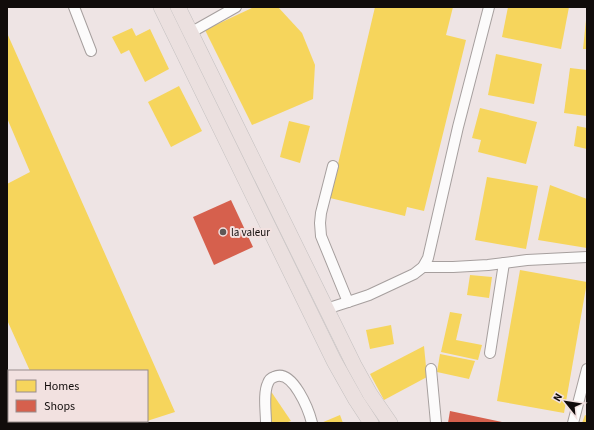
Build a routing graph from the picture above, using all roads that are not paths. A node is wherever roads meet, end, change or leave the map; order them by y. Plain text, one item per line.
1 (74, 7) edge
2 (161, 7) edge
3 (178, 7) edge
4 (236, 7) edge
5 (489, 7) edge
6 (190, 33) junction
7 (91, 51) dead end
8 (333, 166) dead end
9 (587, 256) edge
10 (504, 263) junction
11 (423, 267) junction
12 (348, 302) junction
13 (326, 309) junction
14 (490, 353) dead end
15 (431, 369) dead end
16 (587, 369) edge
17 (266, 423) edge
18 (312, 423) edge
19 (371, 423) edge
20 (390, 423) edge
21 (436, 423) edge
22 (573, 423) edge

1 - 7 street
2 - 19 highway
3 - 6 highway
4 - 6 street
5 - 11 street
6 - 13 highway
8 - 12 street
9 - 10 street
10 - 11 street
10 - 14 street
11 - 12 street
12 - 13 street
13 - 20 highway
15 - 21 street
16 - 22 street
17 - 18 street

